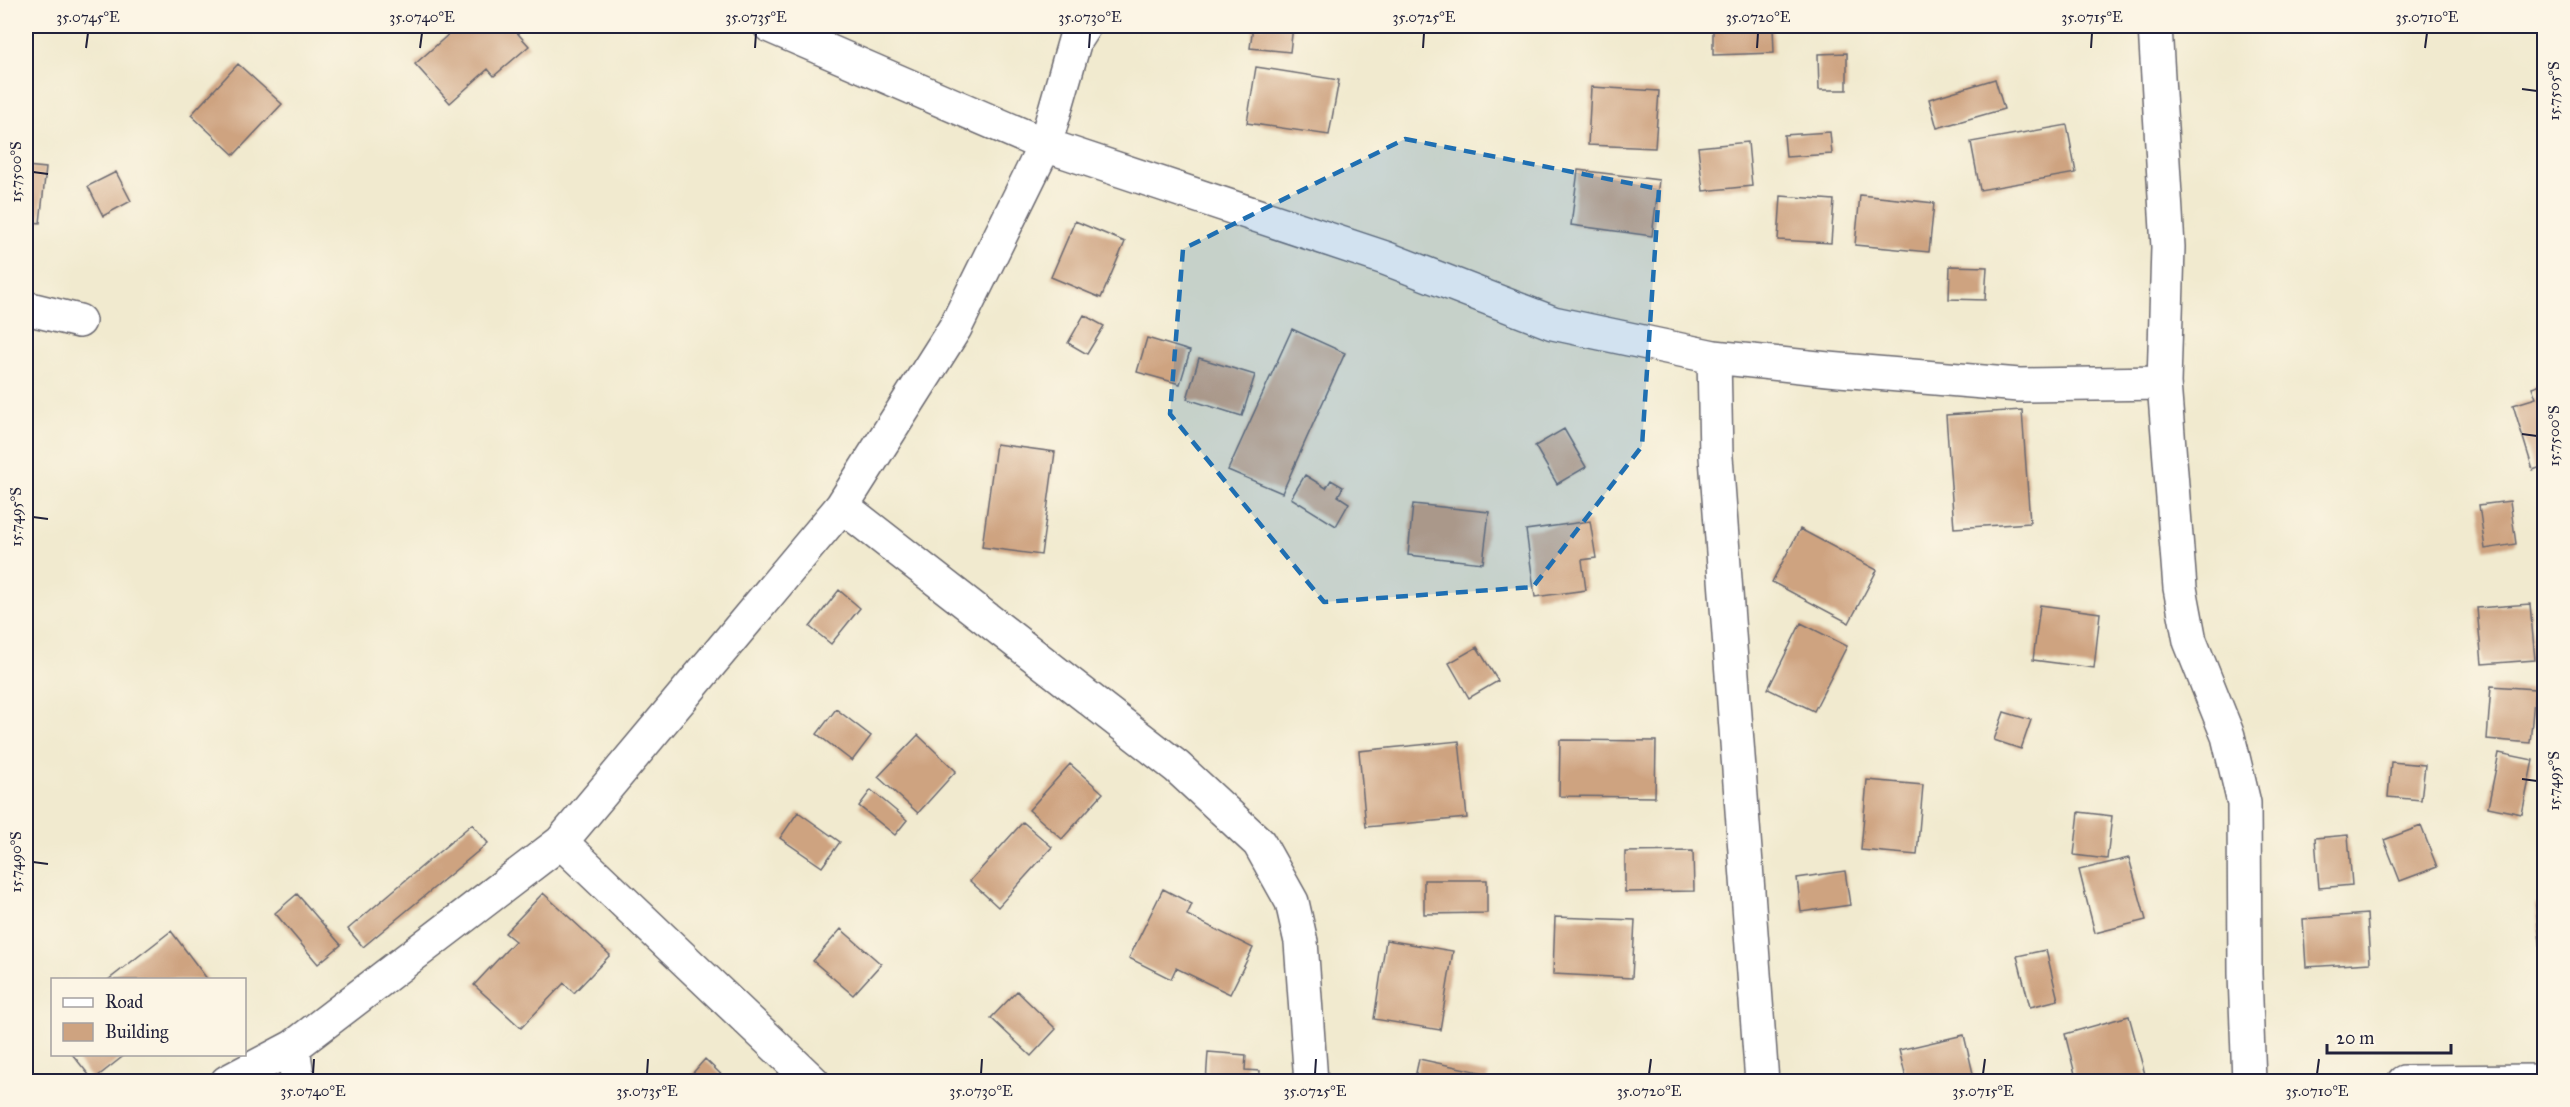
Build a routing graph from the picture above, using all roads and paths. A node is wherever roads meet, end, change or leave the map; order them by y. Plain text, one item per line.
1 (770, 26) edge
2 (1084, 26) edge
3 (2155, 26) edge
4 (1045, 145) junction
5 (26, 308) edge
6 (79, 321) dead end
7 (1714, 357) junction
8 (2164, 383) junction
9 (842, 506) junction
10 (561, 842) junction
11 (293, 1047) junction
12 (2544, 1081) edge
13 (227, 1082) edge
14 (297, 1082) edge
15 (813, 1082) edge
16 (1311, 1082) edge
17 (1762, 1082) edge
18 (2249, 1082) edge
19 (2404, 1082) edge

1 - 4 street
2 - 4 street
3 - 8 street
4 - 7 street
4 - 9 street
5 - 6 street
7 - 8 street
7 - 17 street
8 - 18 street
9 - 10 street
9 - 16 street
10 - 11 street
10 - 15 street
11 - 13 street
11 - 14 street
12 - 19 street

